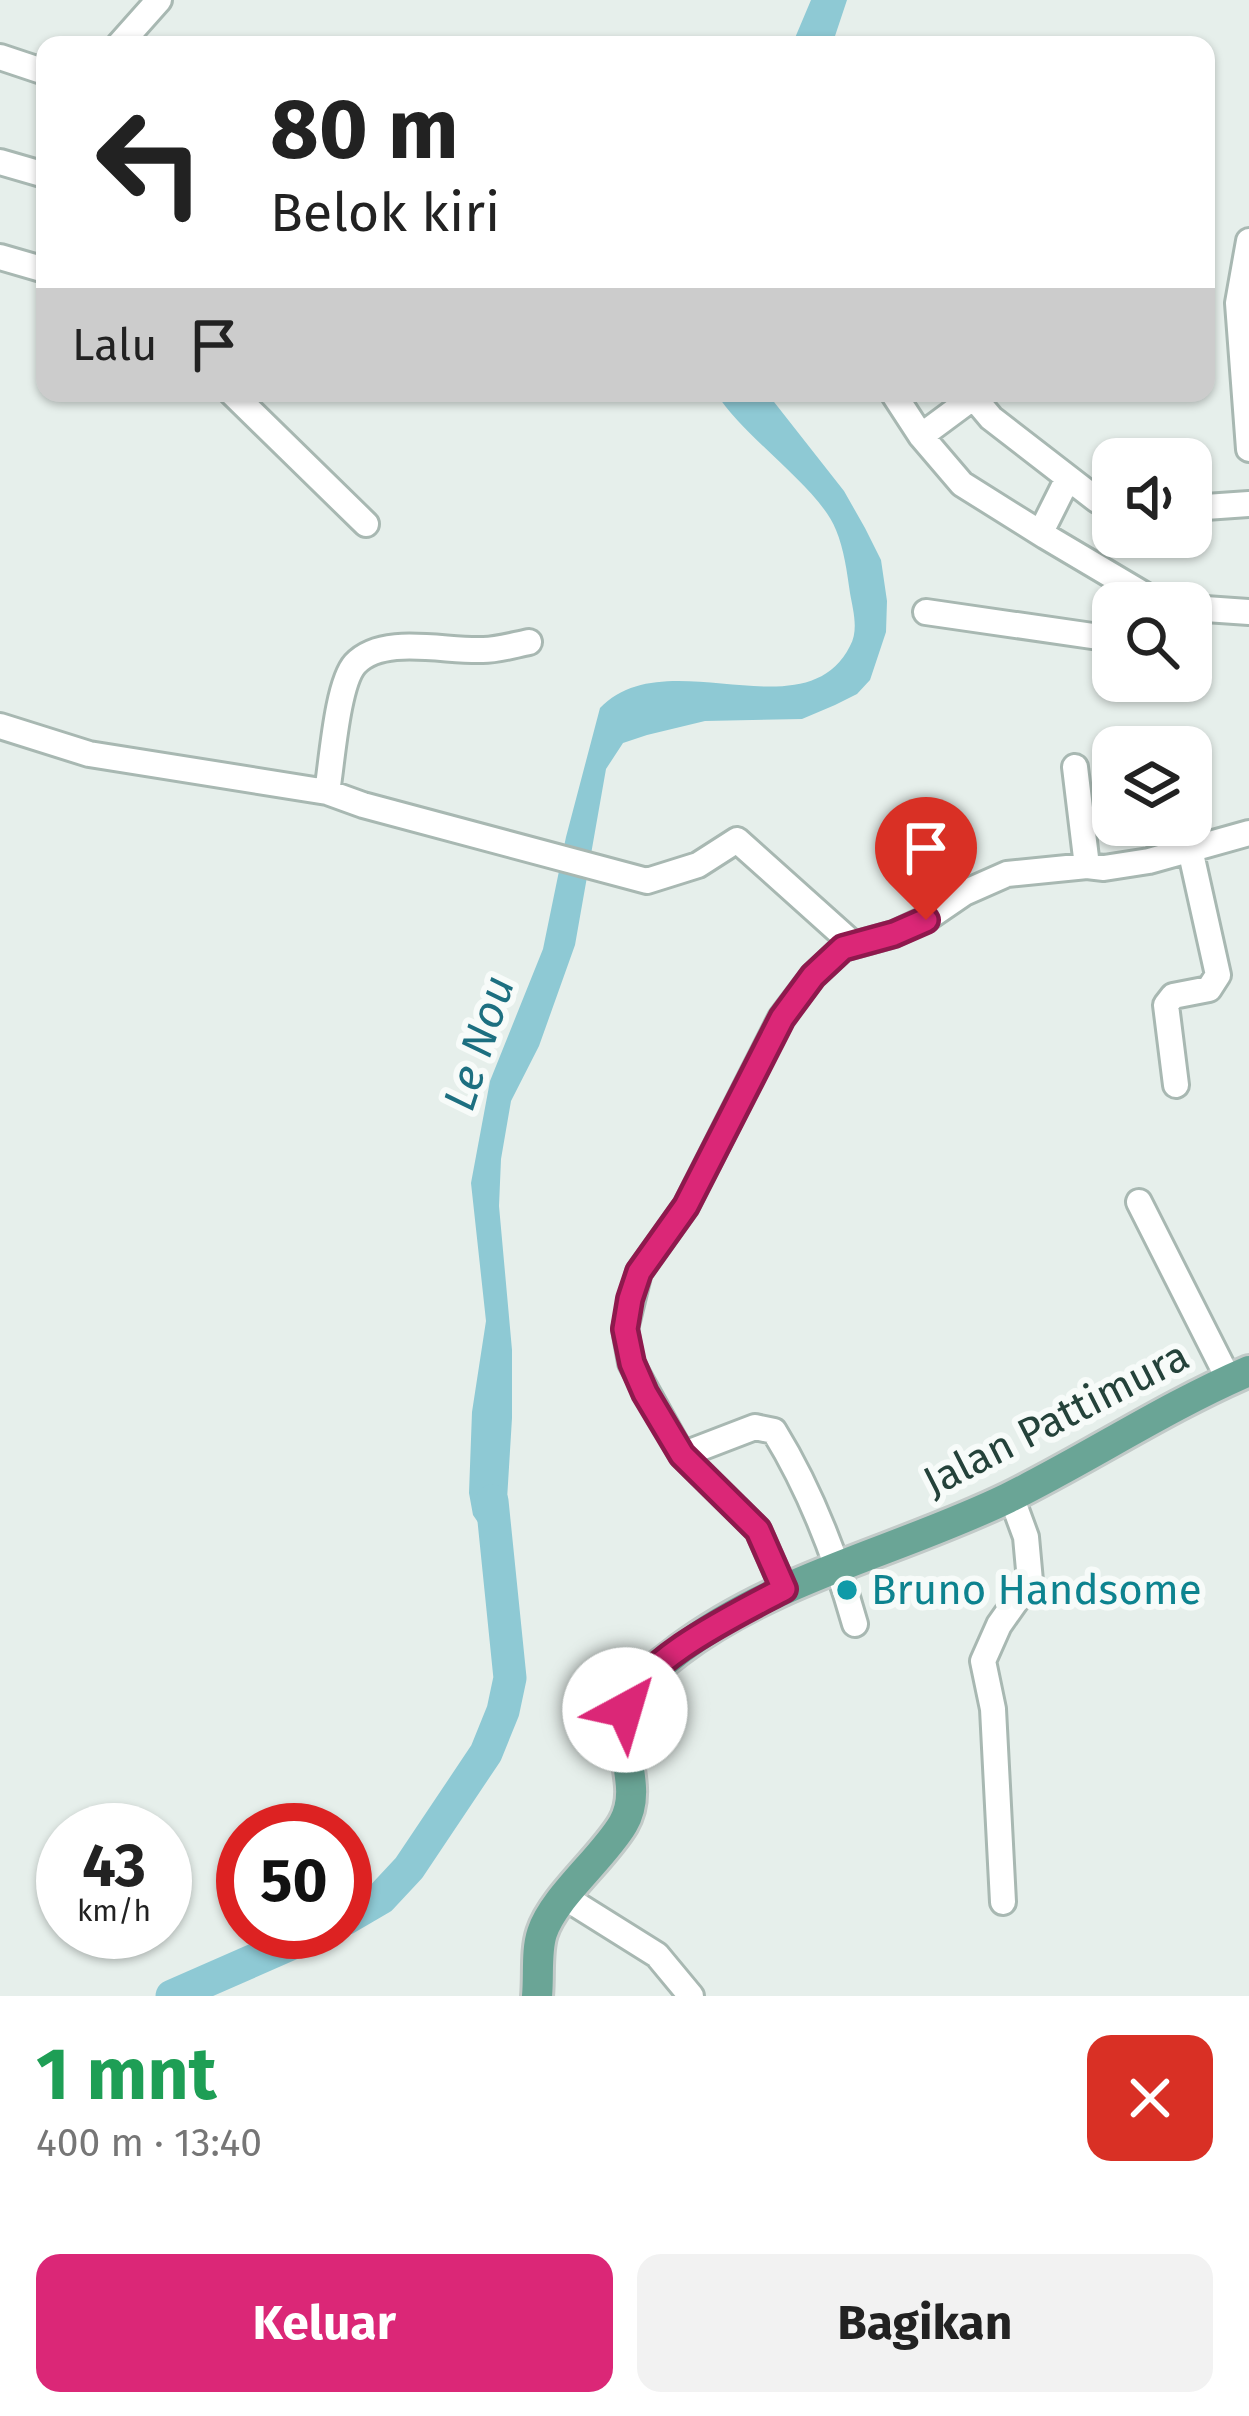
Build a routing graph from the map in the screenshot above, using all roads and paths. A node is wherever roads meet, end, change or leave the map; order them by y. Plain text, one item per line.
1 (159, 0) edge
2 (126, 36) edge
3 (0, 57) edge
4 (36, 69) edge
5 (0, 162) edge
6 (36, 172) edge
7 (1249, 241) edge
8 (0, 257) edge
9 (36, 267) edge
10 (241, 402) edge
11 (898, 402) edge
12 (965, 402) edge
13 (982, 402) edge
14 (921, 436) junction
15 (1249, 449) edge
16 (1068, 478) junction
17 (1092, 497) edge
18 (1249, 504) edge
19 (1212, 507) edge
20 (366, 524) dead end
21 (1045, 536) junction
22 (1123, 582) edge
23 (1212, 609) edge
24 (1249, 612) edge
25 (926, 613) dead end
26 (1092, 636) edge
27 (529, 642) dead end
28 (0, 726) edge
29 (1075, 767) dead end
30 (327, 792) junction
31 (1249, 833) edge
32 (1190, 849) junction
33 (1087, 866) junction
34 (853, 944) junction
35 (1176, 1085) dead end
36 (1139, 1202) dead end
37 (1239, 1375) edge
38 (682, 1455) junction
39 (1011, 1496) junction
40 (838, 1564) junction
41 (784, 1589) junction
42 (855, 1624) dead end
43 (566, 1898) junction
44 (1003, 1902) dead end
45 (538, 1996) edge
46 (691, 1996) edge

1 - 2 street
3 - 4 street
5 - 6 street
7 - 15 street
8 - 9 street
10 - 20 street
11 - 14 street
12 - 14 street
13 - 16 street
14 - 21 street
16 - 17 street
16 - 21 street
18 - 19 street
21 - 22 street
23 - 24 street
25 - 26 street
27 - 30 street
28 - 30 street
29 - 33 street
30 - 34 street
31 - 32 street
32 - 33 street
32 - 35 street
33 - 34 street
34 - 38 street
36 - 37 street
37 - 39 main road, Jalan Pattimura
38 - 40 street
38 - 41 street
39 - 40 main road, Jalan Pattimura
39 - 44 street
40 - 41 main road, Jalan Pattimura
40 - 42 street
41 - 43 main road, Jalan Pattimura
43 - 45 main road, Jalan Pattimura
43 - 46 street

